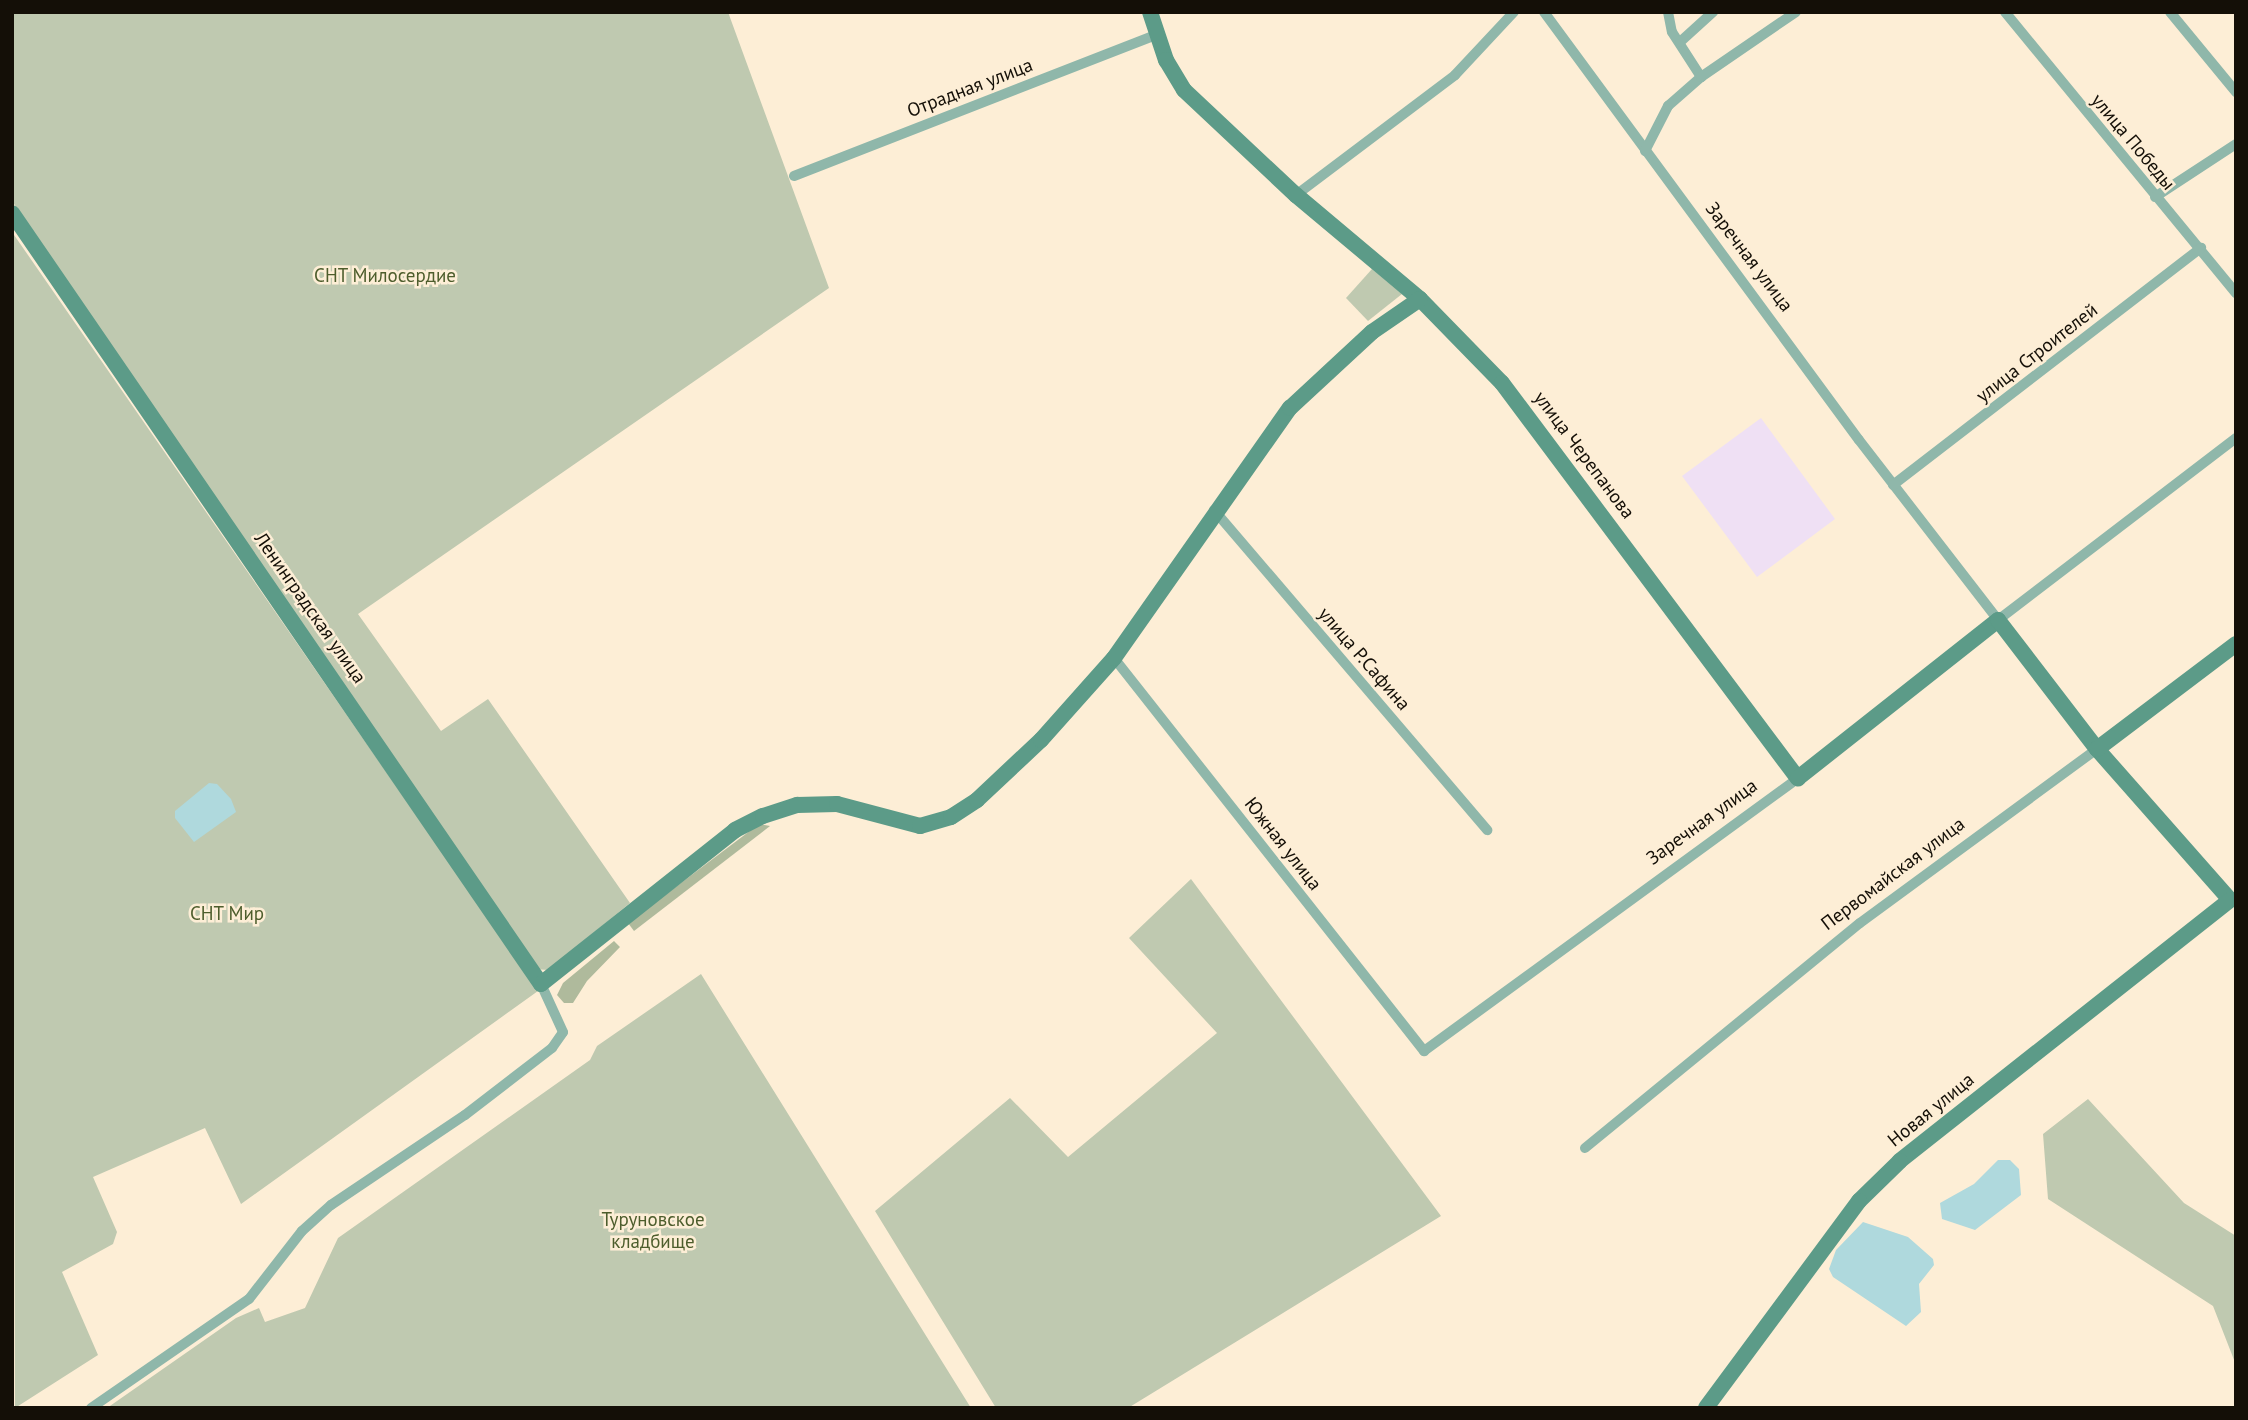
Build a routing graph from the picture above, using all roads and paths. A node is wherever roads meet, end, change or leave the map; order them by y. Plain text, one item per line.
1 (1150, 12) edge
2 (1514, 12) edge
3 (1544, 12) edge
4 (1668, 12) edge
5 (1713, 12) edge
6 (1796, 12) edge
7 (2005, 12) edge
8 (2170, 12) edge
9 (1158, 34) junction
10 (1680, 42) junction
11 (1701, 77) junction
12 (2236, 92) edge
13 (2236, 144) edge
14 (1645, 151) junction
15 (794, 176) dead end
16 (1296, 195) junction
17 (2155, 197) junction
18 (12, 213) edge
19 (2202, 248) junction
20 (2236, 292) edge
21 (1420, 299) junction
22 (2236, 438) edge
23 (1893, 485) junction
24 (1214, 510) junction
25 (1998, 620) junction
26 (2236, 643) edge
27 (1114, 658) junction
28 (2096, 749) junction
29 (1798, 778) junction
30 (1487, 830) dead end
31 (2233, 898) edge
32 (541, 984) junction
33 (1424, 1051) joint
34 (1584, 1148) dead end
35 (91, 1408) edge
36 (1706, 1408) edge

1 - 9 street, улица Черепанова
2 - 16 street
3 - 14 street, Заречная улица
4 - 10 street
5 - 10 street
6 - 11 street
7 - 17 street, улица Победы
8 - 12 street
9 - 15 street, Отрадная улица
9 - 16 street, улица Черепанова
10 - 11 street
11 - 14 street
13 - 17 street
14 - 23 street, Заречная улица
16 - 21 street, улица Черепанова
17 - 19 street, улица Победы
18 - 32 street, Ленинградская улица
19 - 20 street, улица Победы
19 - 23 street, улица Строителей
21 - 24 street
21 - 29 street, улица Черепанова
22 - 25 street, Заречная улица
23 - 25 street, Заречная улица
24 - 27 street
24 - 30 street, улица Р.Сафина
25 - 28 street, Заречная улица
25 - 29 street, Заречная улица
26 - 28 street, Первомайская улица
27 - 32 street
27 - 33 street, Южная улица
28 - 31 street, Заречная улица
28 - 34 street, Первомайская улица
29 - 33 street, Заречная улица
31 - 36 street, Новая улица
32 - 35 street, Ленинградская улица

